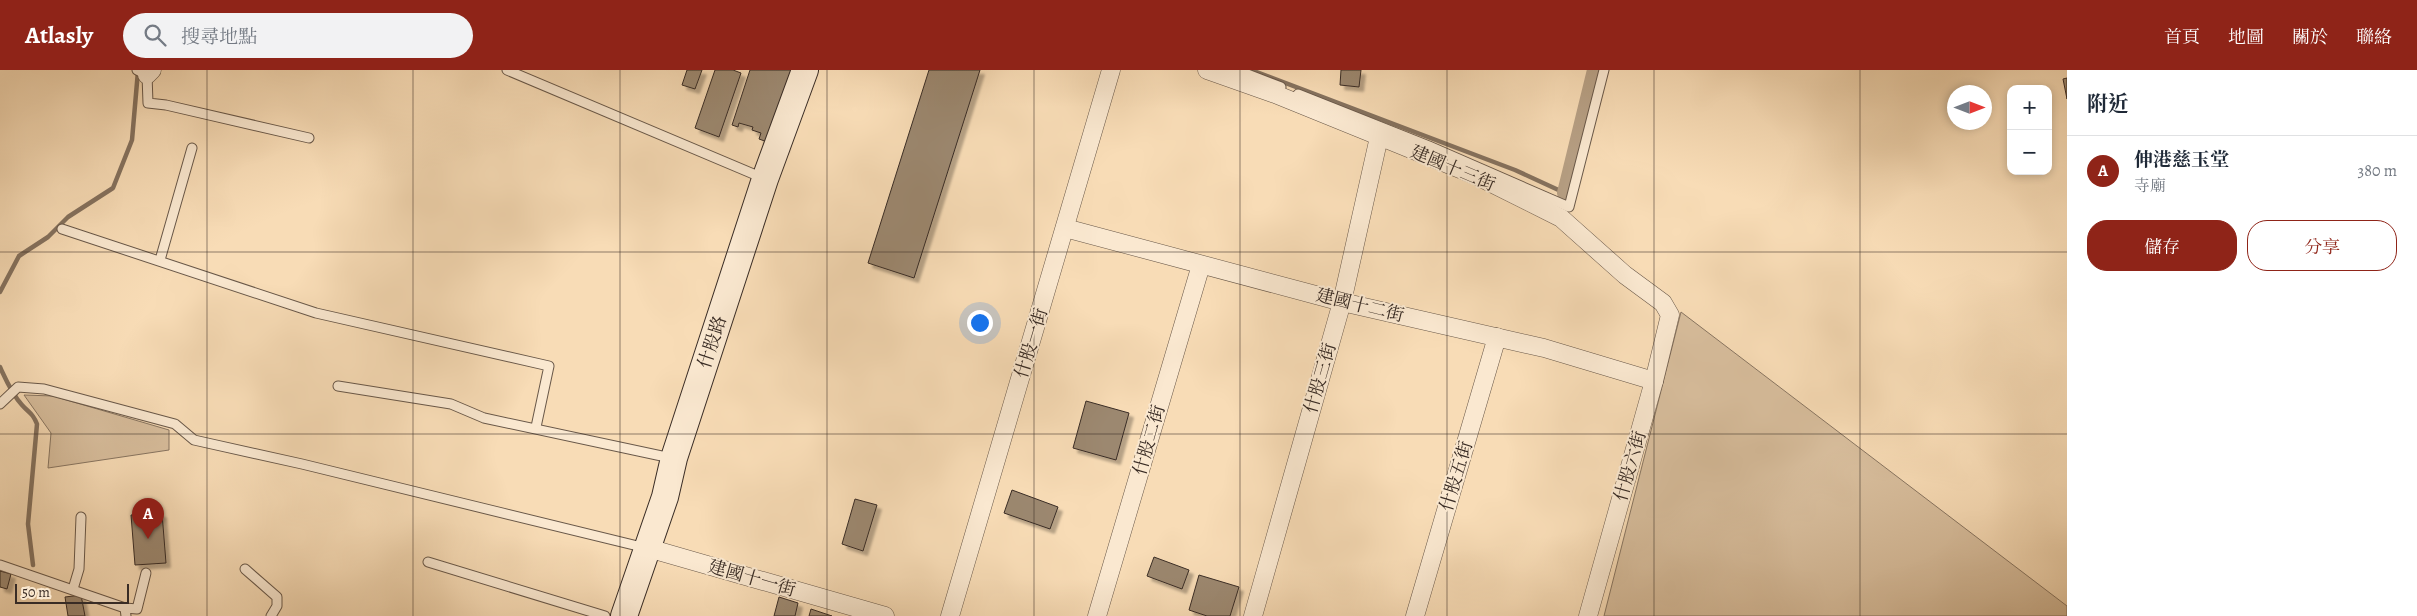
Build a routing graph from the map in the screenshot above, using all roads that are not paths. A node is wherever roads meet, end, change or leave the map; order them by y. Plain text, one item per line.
1 (507, 70) edge
2 (805, 70) edge
3 (1111, 70) edge
4 (1207, 70) edge
5 (1237, 70) edge
6 (1604, 70) edge
7 (145, 72) edge
8 (1379, 137) junction
9 (309, 138) dead end
10 (192, 148) dead end
11 (766, 179) junction
12 (62, 228) dead end
13 (1066, 228) junction
14 (160, 260) junction
15 (1201, 265) junction
16 (1342, 302) junction
17 (1670, 315) joint
18 (1497, 337) junction
19 (1654, 380) junction
20 (338, 386) dead end
21 (0, 404) edge
22 (536, 428) junction
23 (674, 458) junction
24 (81, 517) dead end
25 (648, 548) junction
26 (428, 562) dead end
27 (0, 565) edge
28 (244, 569) dead end
29 (146, 572) dead end
30 (73, 589) junction
31 (125, 612) edge
32 (272, 616) edge
33 (605, 616) edge
34 (624, 616) edge
35 (885, 616) edge
36 (950, 616) edge
37 (1098, 616) edge
38 (1253, 616) edge
39 (1415, 616) edge
40 (1588, 616) edge

1 - 11 lane
2 - 11 street, 什股路
3 - 13 street, 什股一街
4 - 8 street, 建國十三街
5 - 6 lane
7 - 9 lane
8 - 16 street, 什股三街
8 - 17 street, 建國十三街
10 - 14 lane
11 - 23 street, 什股路
12 - 14 lane
13 - 15 street, 建國十二街
13 - 36 street, 什股一街
14 - 22 lane
15 - 16 street, 建國十二街
15 - 37 street, 什股二街
16 - 18 street, 建國十二街
16 - 38 street, 什股三街
17 - 19 street, 什股六街
18 - 19 street, 建國十二街
18 - 39 street, 什股五街
19 - 40 street, 什股六街
20 - 22 lane
21 - 25 lane
22 - 23 lane
23 - 25 street, 什股路
24 - 30 lane
25 - 34 street, 什股路
25 - 35 street, 建國十一街
26 - 33 lane
27 - 30 lane
28 - 32 lane
29 - 31 lane
30 - 31 lane

